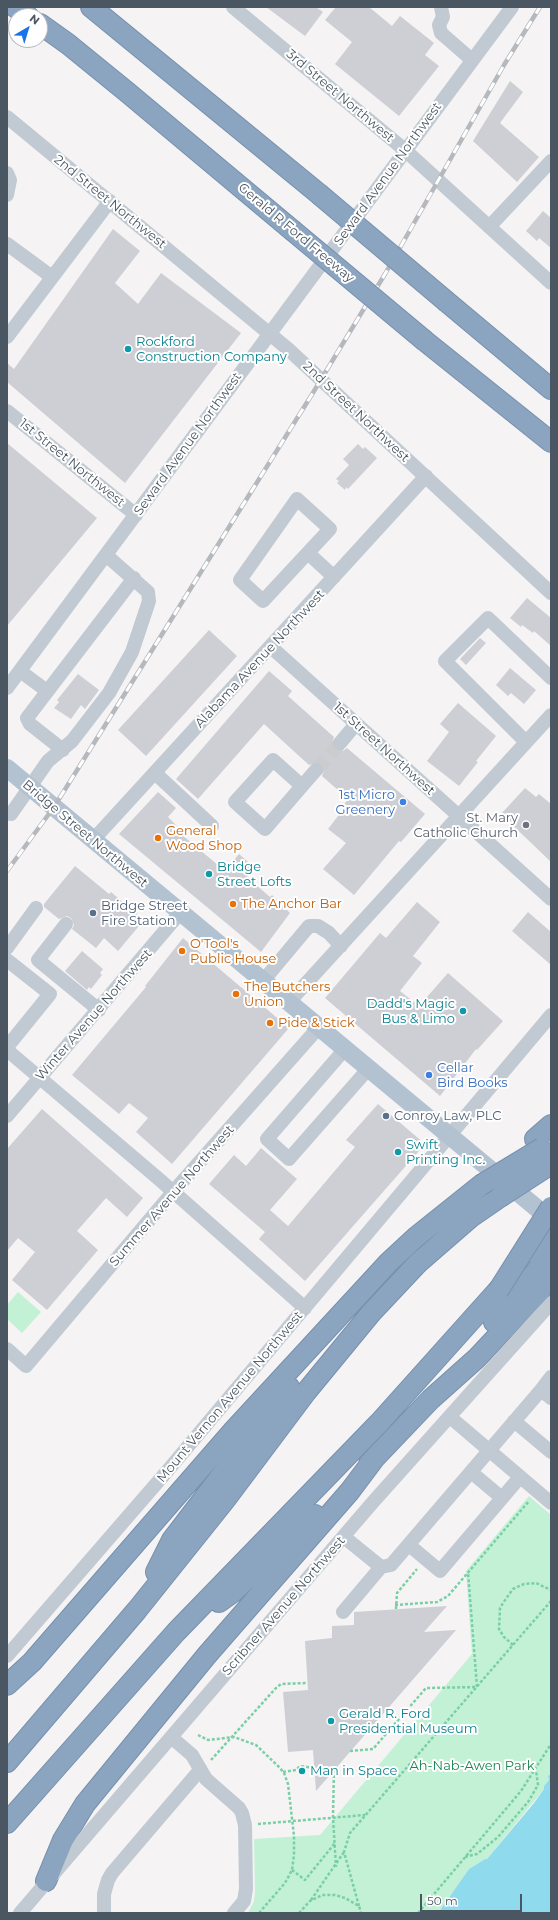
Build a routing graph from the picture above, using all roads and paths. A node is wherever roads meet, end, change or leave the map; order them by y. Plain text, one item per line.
1 (91, 7) edge
2 (233, 7) edge
3 (442, 7) edge
4 (512, 7) edge
5 (48, 30) edge
6 (472, 60) junction
7 (7, 117) edge
8 (406, 151) junction
9 (551, 161) edge
10 (7, 173) edge
11 (7, 195) edge
12 (110, 201) junction
13 (490, 227) junction
14 (7, 244) edge
15 (52, 277) junction
16 (551, 283) edge
17 (270, 334) junction
18 (7, 337) edge
19 (551, 389) edge
20 (7, 411) edge
21 (551, 442) edge
22 (426, 476) junction
23 (136, 515) junction
24 (308, 553) junction
25 (106, 555) junction
26 (334, 577) junction
27 (134, 578) junction
28 (551, 593) edge
29 (271, 647) junction
30 (20, 671) junction
31 (551, 678) edge
32 (7, 688) edge
33 (47, 691) junction
34 (551, 714) edge
35 (356, 724) junction
36 (340, 742) tunnel mouth
37 (526, 742) junction
38 (63, 750) junction
39 (7, 768) edge
40 (316, 770) tunnel mouth
41 (155, 773) junction
42 (302, 786) junction
43 (30, 787) junction
44 (11, 814) dead end
45 (458, 817) junction
46 (212, 826) dead end
47 (93, 840) junction
48 (551, 899) edge
49 (36, 908) dead end
50 (180, 914) junction
51 (66, 924) dead end
52 (341, 946) junction
53 (7, 948) edge
54 (7, 960) edge
55 (263, 981) junction
56 (289, 1002) junction
57 (99, 1010) junction
58 (551, 1015) edge
59 (319, 1027) junction
60 (7, 1047) edge
61 (345, 1049) junction
62 (7, 1050) edge
63 (369, 1068) junction
64 (39, 1078) junction
65 (7, 1116) edge
66 (551, 1125) edge
67 (451, 1136) junction
68 (545, 1149) edge
69 (551, 1179) edge
70 (173, 1192) junction
71 (500, 1197) junction
72 (551, 1207) edge
73 (551, 1220) edge
74 (551, 1227) edge
75 (551, 1253) edge
76 (551, 1279) edge
77 (498, 1291) junction
78 (551, 1303) edge
79 (305, 1308) junction
80 (342, 1315) junction
81 (7, 1349) edge
82 (551, 1377) edge
83 (546, 1394) edge
84 (431, 1399) junction
85 (450, 1417) junction
86 (514, 1421) junction
87 (490, 1449) junction
88 (551, 1452) edge
89 (377, 1455) junction
90 (471, 1472) junction
91 (520, 1477) junction
92 (502, 1498) junction
93 (530, 1500) dead end
94 (551, 1503) edge
95 (344, 1537) junction
96 (409, 1545) junction
97 (420, 1566) dead end
98 (381, 1567) junction
99 (468, 1572) junction
100 (551, 1590) edge
101 (551, 1601) edge
102 (395, 1605) junction
103 (396, 1609) dead end
104 (137, 1610) junction
105 (343, 1612) dead end
106 (176, 1632) junction
107 (513, 1645) junction
108 (7, 1656) edge
109 (306, 1683) dead end
110 (7, 1684) edge
111 (477, 1687) junction
112 (198, 1735) dead end
113 (171, 1737) junction
114 (233, 1737) junction
115 (551, 1744) edge
116 (350, 1751) dead end
117 (7, 1762) edge
118 (314, 1768) dead end
119 (334, 1770) dead end
120 (536, 1770) junction
121 (201, 1771) junction
122 (283, 1772) junction
123 (366, 1815) junction
124 (333, 1817) junction
125 (292, 1820) junction
126 (7, 1823) edge
127 (245, 1825) junction
128 (335, 1843) junction
129 (344, 1852) junction
130 (465, 1857) junction
131 (336, 1867) junction
132 (292, 1870) junction
133 (46, 1881) junction
134 (310, 1901) junction
135 (359, 1906) junction
136 (20, 1913) edge
137 (104, 1913) edge
138 (234, 1913) edge
139 (259, 1913) edge
140 (299, 1913) edge
141 (361, 1913) edge
142 (418, 1913) edge

1 - 19 highway, bridge
2 - 8 street, 3rd Street Northwest
3 - 6 street
4 - 6 street, Seward Avenue Northwest
5 - 21 highway, Gerald R Ford Freeway, bridge
6 - 8 street, Seward Avenue Northwest
7 - 12 street, 2nd Street Northwest
8 - 13 street, 3rd Street Northwest
8 - 17 street, Seward Avenue Northwest
9 - 13 street
10 - 11 street
12 - 15 street
12 - 17 street, 2nd Street Northwest
13 - 16 street, 3rd Street Northwest
14 - 15 street
15 - 18 street
17 - 22 street, 2nd Street Northwest
17 - 23 street, Seward Avenue Northwest
20 - 23 street, 1st Street Northwest
22 - 26 street, Alabama Avenue Northwest
22 - 28 street, 2nd Street Northwest
23 - 25 street, Seward Avenue Northwest
24 - 24 street
24 - 26 street
25 - 27 street
25 - 30 street, Seward Avenue Northwest
26 - 29 street, Alabama Avenue Northwest
27 - 33 street
27 - 38 street
29 - 35 street, 1st Street Northwest
29 - 41 street, Alabama Avenue Northwest
30 - 32 street, Seward Avenue Northwest
30 - 33 street
31 - 37 street
33 - 38 street
34 - 37 street
35 - 36 street
35 - 45 street, 1st Street Northwest
37 - 45 street
38 - 43 street
39 - 43 main road, Bridge Street Northwest
40 - 42 street
41 - 46 street
41 - 47 street, Alabama Avenue Northwest
42 - 42 street
43 - 44 street
43 - 47 main road, Bridge Street Northwest
45 - 48 street, 1st Street Northwest
45 - 52 street
47 - 50 main road, Bridge Street Northwest
49 - 53 street
50 - 55 main road, Bridge Street Northwest
50 - 57 street, Winter Avenue Northwest
51 - 57 street
52 - 55 street
52 - 56 street
54 - 60 street
55 - 56 main road, Bridge Street Northwest
56 - 59 main road, Bridge Street Northwest
57 - 64 street, Winter Avenue Northwest
58 - 67 street, Mount Vernon Avenue Northwest
59 - 61 main road, Bridge Street Northwest
59 - 70 street, Summer Avenue Northwest
61 - 63 main road, Bridge Street Northwest
61 - 63 street
62 - 64 street
63 - 67 main road, Bridge Street Northwest
64 - 65 street, Winter Avenue Northwest
64 - 70 street
66 - 68 highway
67 - 73 main road, Bridge Street Northwest
67 - 79 street, Mount Vernon Avenue Northwest
68 - 71 highway, bridge
68 - 80 highway, bridge
69 - 71 highway, bridge
70 - 79 street
70 - 81 street, Summer Avenue Northwest
71 - 104 highway
72 - 77 highway, bridge
74 - 77 highway, bridge
75 - 84 highway
76 - 84 highway
77 - 106 highway
78 - 85 street, Scribner Avenue Northwest
79 - 108 street, Mount Vernon Avenue Northwest
80 - 104 highway
80 - 110 highway
82 - 83 street
83 - 86 street
84 - 89 highway
85 - 87 street
85 - 95 street, Scribner Avenue Northwest
86 - 87 street
86 - 88 street
87 - 90 street
87 - 91 street
89 - 106 highway
89 - 133 highway
90 - 92 street
90 - 96 street
91 - 92 street
91 - 94 street
92 - 96 street
93 - 99 path
95 - 98 street
95 - 113 street, Scribner Avenue Northwest
96 - 98 street
97 - 102 path
98 - 105 street
99 - 102 path
99 - 111 path
100 - 107 path
101 - 107 path
102 - 103 path
104 - 117 highway
106 - 126 highway
107 - 111 path
109 - 114 path
111 - 116 path
111 - 123 path
112 - 114 path
113 - 121 street
113 - 133 street, Scribner Avenue Northwest
114 - 121 path
114 - 122 path
115 - 120 path
118 - 122 path
119 - 124 path
120 - 130 path
120 - 130 path
121 - 127 street
121 - 137 street
122 - 125 path
123 - 124 path
123 - 129 path
124 - 125 path
124 - 128 path
125 - 127 path
125 - 132 path
127 - 138 street
128 - 131 path
128 - 132 path
129 - 131 path
129 - 135 path
130 - 142 path
131 - 134 path
132 - 139 path
133 - 136 street, Scribner Avenue Northwest
134 - 135 path
134 - 140 path
135 - 141 path

